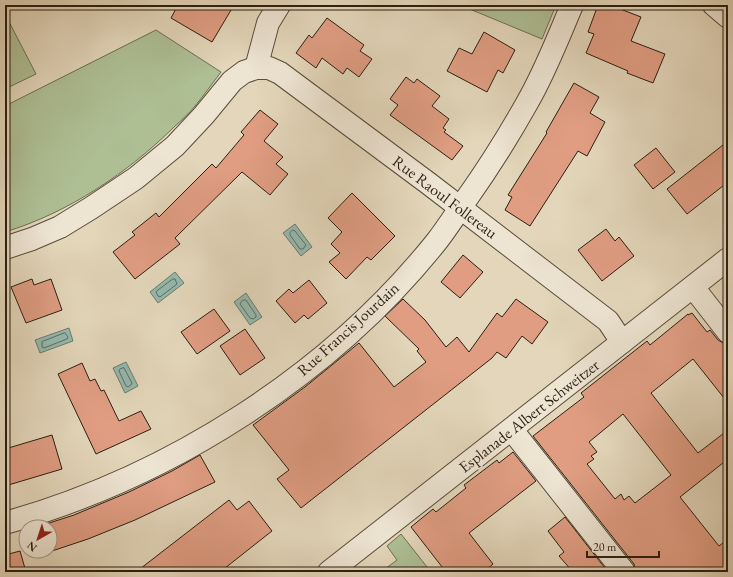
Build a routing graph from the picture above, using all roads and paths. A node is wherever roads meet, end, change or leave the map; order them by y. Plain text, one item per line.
1 (279, 5) edge
2 (572, 5) edge
3 (714, 5) edge
4 (728, 17) edge
5 (256, 68) junction
6 (460, 208) junction
7 (5, 248) edge
8 (728, 259) edge
9 (692, 287) junction
10 (728, 332) edge
11 (622, 342) junction
12 (512, 430) junction
13 (5, 523) edge
14 (329, 572) edge
15 (624, 572) edge

1 - 5 street
2 - 6 street, Rue Francis Jourdain
3 - 4 street
5 - 6 street, Rue Raoul Follereau
5 - 7 street
6 - 11 street, Rue Raoul Follereau
6 - 13 street, Rue Francis Jourdain
8 - 9 street, Esplanade Albert Schweitzer
9 - 10 street
9 - 11 street, Esplanade Albert Schweitzer
11 - 12 street, Esplanade Albert Schweitzer
12 - 14 street, Esplanade Albert Schweitzer
12 - 15 street

